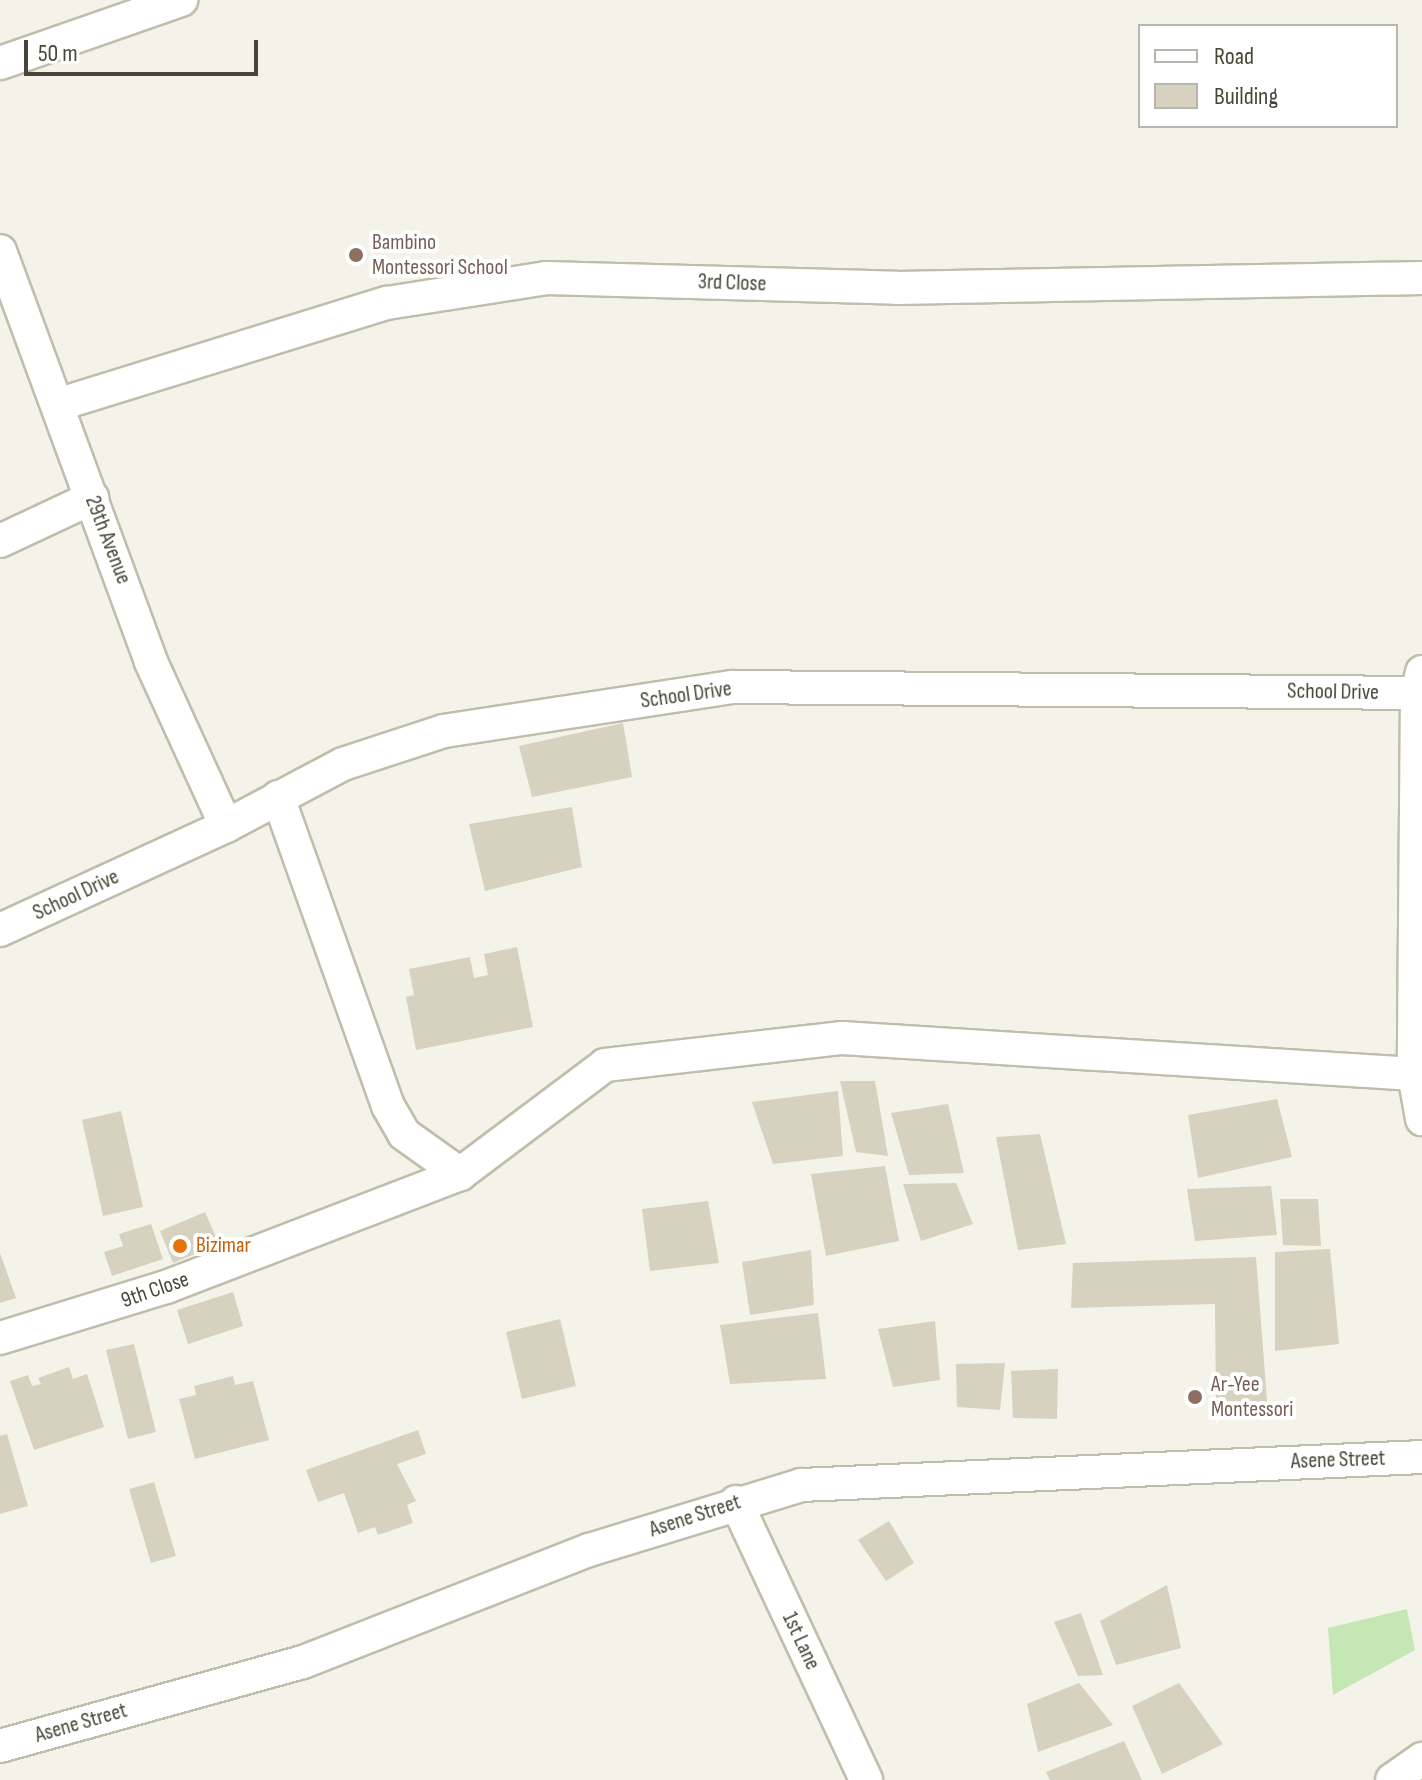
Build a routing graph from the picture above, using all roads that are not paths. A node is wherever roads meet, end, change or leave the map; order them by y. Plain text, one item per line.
1 (181, 0) edge
2 (0, 63) edge
3 (0, 251) edge
4 (1422, 278) edge
5 (60, 404) junction
6 (92, 498) junction
7 (0, 541) edge
8 (1419, 682) edge
9 (278, 797) junction
10 (226, 826) junction
11 (1418, 885) edge
12 (0, 930) edge
13 (1414, 1074) junction
14 (1422, 1119) edge
15 (460, 1174) junction
16 (0, 1338) edge
17 (1422, 1457) edge
18 (736, 1502) junction
19 (0, 1746) edge
20 (1422, 1759) edge
21 (866, 1780) edge
22 (1392, 1780) edge

1 - 2 street
3 - 5 street, 29th Avenue
4 - 5 street, 3rd Close
5 - 6 street, 29th Avenue
6 - 7 street
6 - 10 street, 29th Avenue
8 - 9 street, School Drive
8 - 11 street
9 - 10 street, School Drive
9 - 15 street
10 - 12 street, School Drive
11 - 13 street
13 - 14 street
13 - 15 street, 9th Close
15 - 16 street, 9th Close
17 - 18 street, Asene Street
18 - 19 street, Asene Street
18 - 21 street, 1st Lane
20 - 22 street

